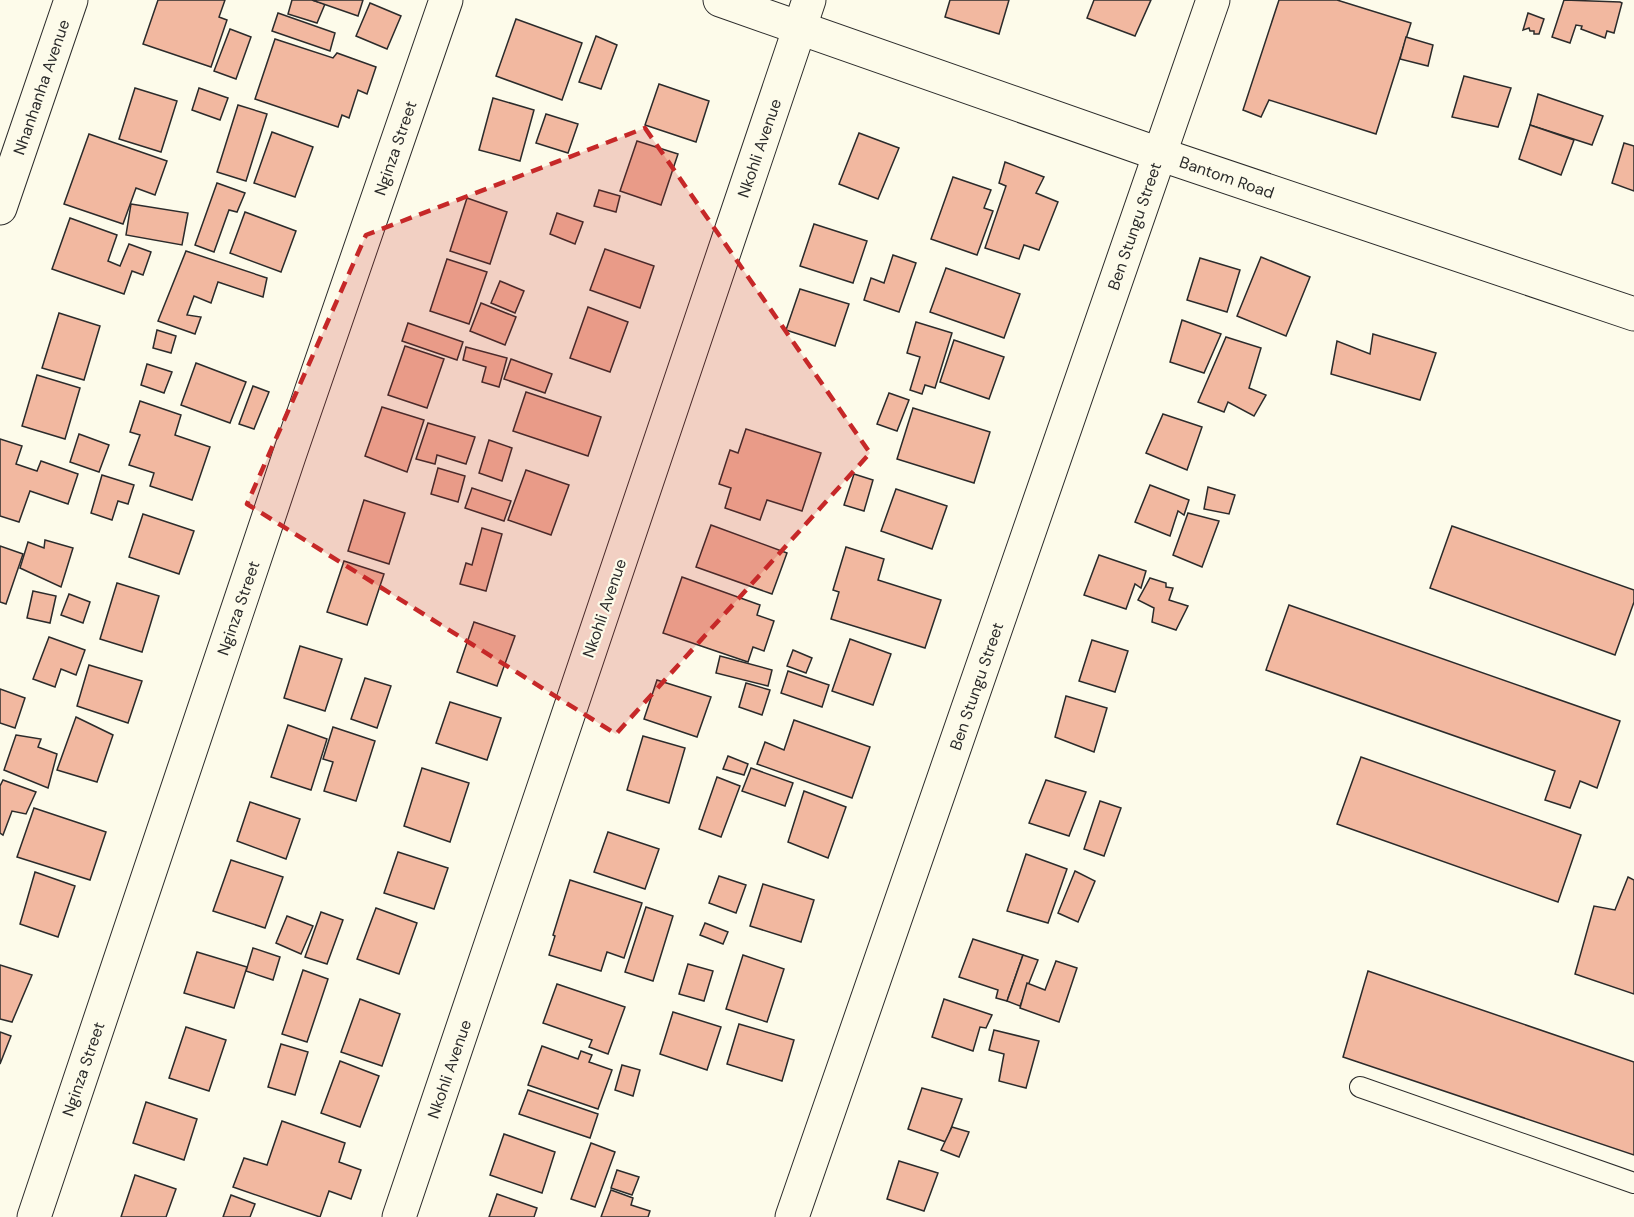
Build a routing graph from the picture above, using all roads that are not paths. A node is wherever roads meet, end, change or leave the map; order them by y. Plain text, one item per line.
1 (71, 0) edge
2 (446, 0) edge
3 (720, 0) edge
4 (1213, 0) edge
5 (804, 14) edge
6 (1159, 154) junction
7 (0, 208) edge
8 (1634, 314) edge
9 (1360, 1087) dead end
10 (1634, 1183) edge
11 (34, 1217) edge
12 (399, 1217) edge
13 (792, 1217) edge

1 - 7 street, Nhanhanha Avenue
2 - 11 street, Nginza Street
3 - 5 street, Bantom Road
4 - 6 street, Ben Stungu Street
5 - 6 street, Bantom Road
5 - 12 street, Nkohli Avenue
6 - 8 street, Bantom Road
6 - 13 street, Ben Stungu Street
9 - 10 lane

